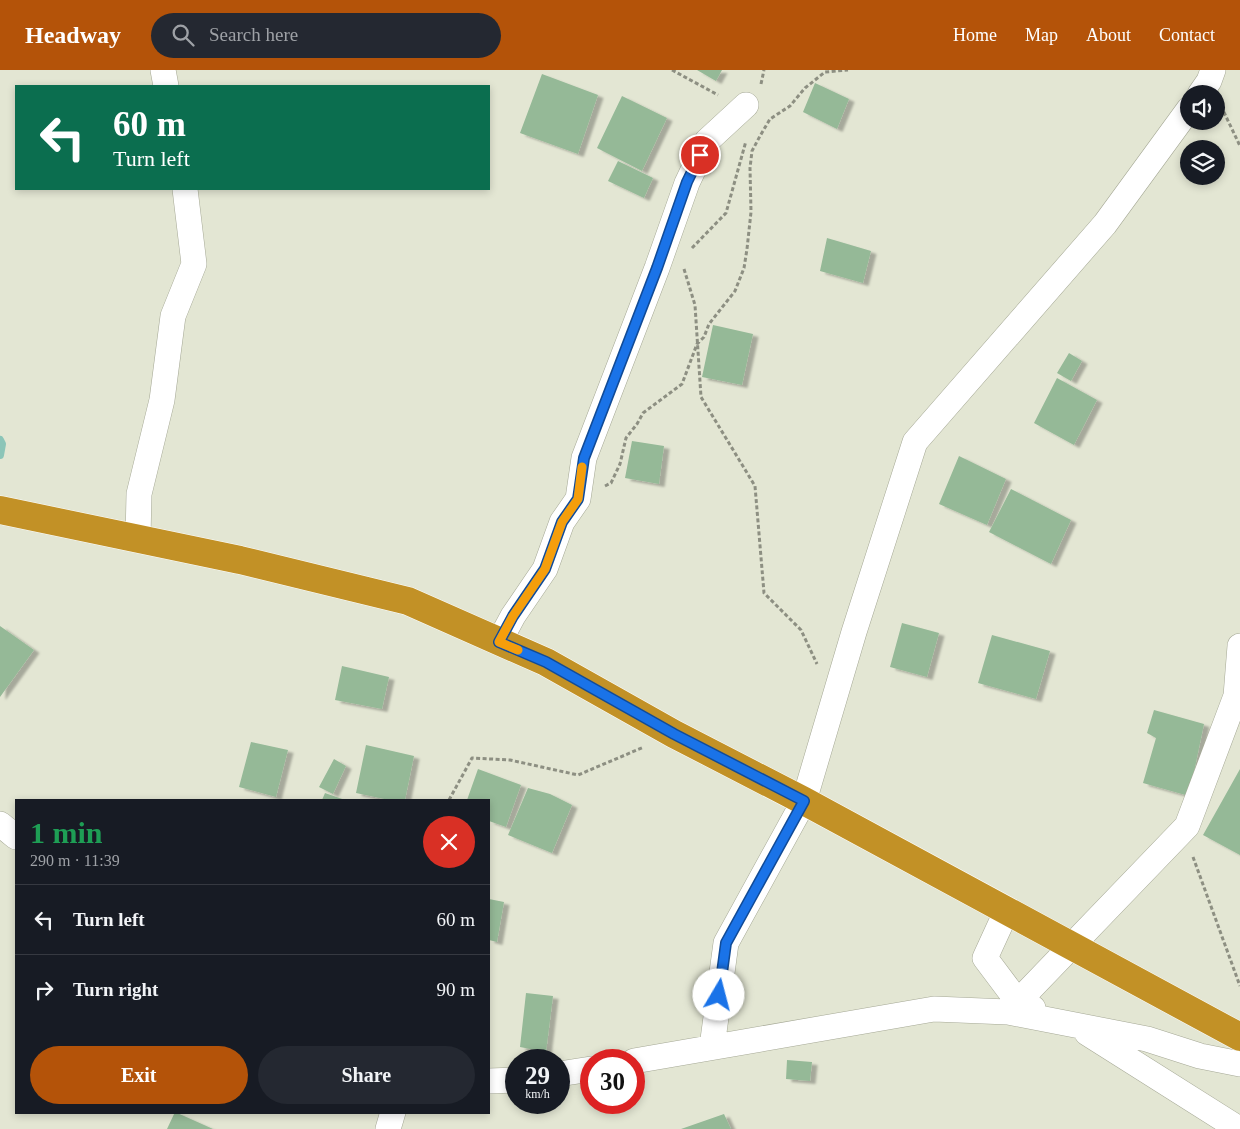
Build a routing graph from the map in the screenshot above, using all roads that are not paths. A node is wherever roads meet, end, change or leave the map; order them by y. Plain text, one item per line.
1 (163, 70) edge
2 (1214, 70) edge
3 (166, 85) edge
4 (1209, 85) edge
5 (750, 107) road end
6 (1180, 121) edge
7 (185, 190) edge
8 (4, 510) edge
9 (138, 538) junction
10 (499, 642) junction
11 (1240, 646) edge
12 (804, 801) junction
13 (0, 824) edge
14 (15, 836) edge
15 (1007, 910) junction
16 (1072, 946) junction
17 (1013, 1007) junction
18 (1073, 1025) junction
19 (1240, 1037) edge
20 (712, 1047) junction
21 (645, 1059) edge
22 (1240, 1064) edge
23 (505, 1080) edge
24 (490, 1081) edge
25 (392, 1114) edge
26 (388, 1129) edge
27 (1239, 1129) edge

1 - 3 street
2 - 4 street
5 - 10 street
6 - 12 street
7 - 9 street
8 - 9 highway
9 - 10 highway
10 - 12 highway
11 - 16 street
12 - 15 highway
12 - 20 street
13 - 14 street
15 - 16 highway
15 - 17 street
16 - 17 street
16 - 19 highway
17 - 18 street
17 - 20 street
18 - 22 street
18 - 27 street
20 - 21 street
23 - 24 street
25 - 26 street

